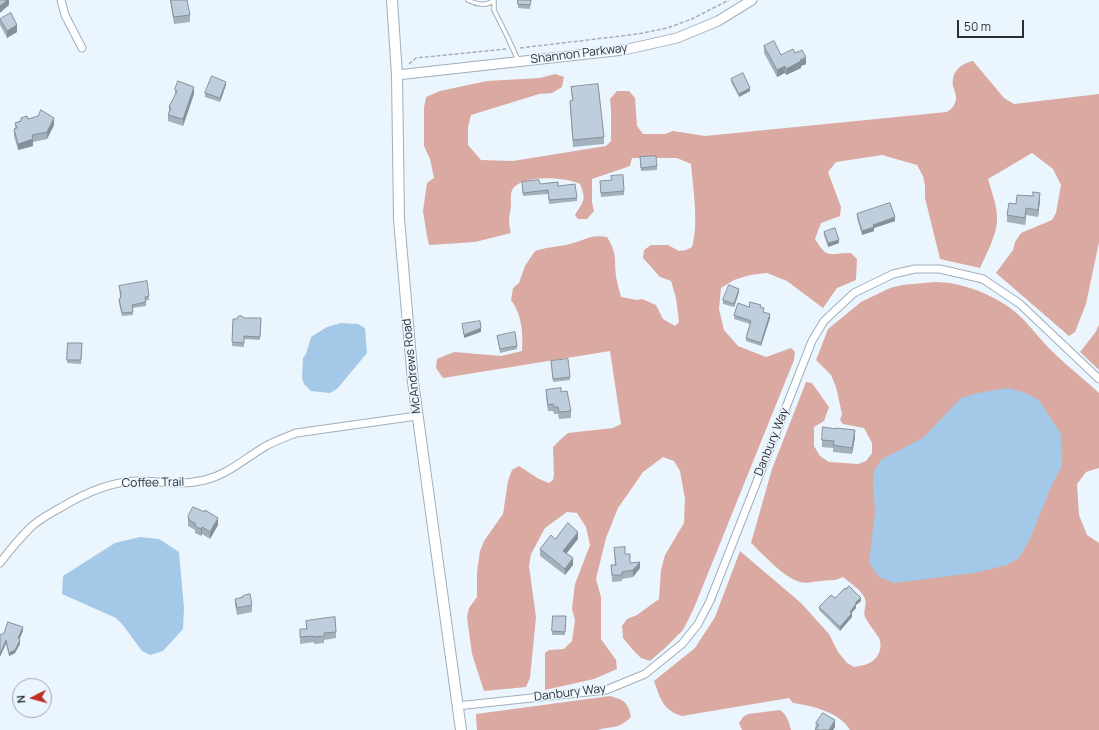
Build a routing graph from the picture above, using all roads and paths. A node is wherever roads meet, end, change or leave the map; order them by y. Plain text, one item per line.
1 (61, 0) edge
2 (392, 0) edge
3 (468, 0) edge
4 (494, 0) edge
5 (729, 0) edge
6 (752, 0) edge
7 (82, 48) dead end
8 (512, 48) junction
9 (518, 62) junction
10 (397, 75) junction
11 (1099, 379) edge
12 (417, 416) junction
13 (0, 562) edge
14 (457, 706) junction
15 (461, 730) edge

1 - 7 street
2 - 10 main road, McAndrews Road
3 - 4 lane
4 - 8 lane
5 - 8 path
6 - 9 street, Shannon Parkway
8 - 9 lane
8 - 10 path
9 - 10 street, Shannon Parkway
10 - 12 main road, McAndrews Road
11 - 14 street, Danbury Way
12 - 13 street, Coffee Trail
12 - 14 main road, McAndrews Road
14 - 15 main road, McAndrews Road

